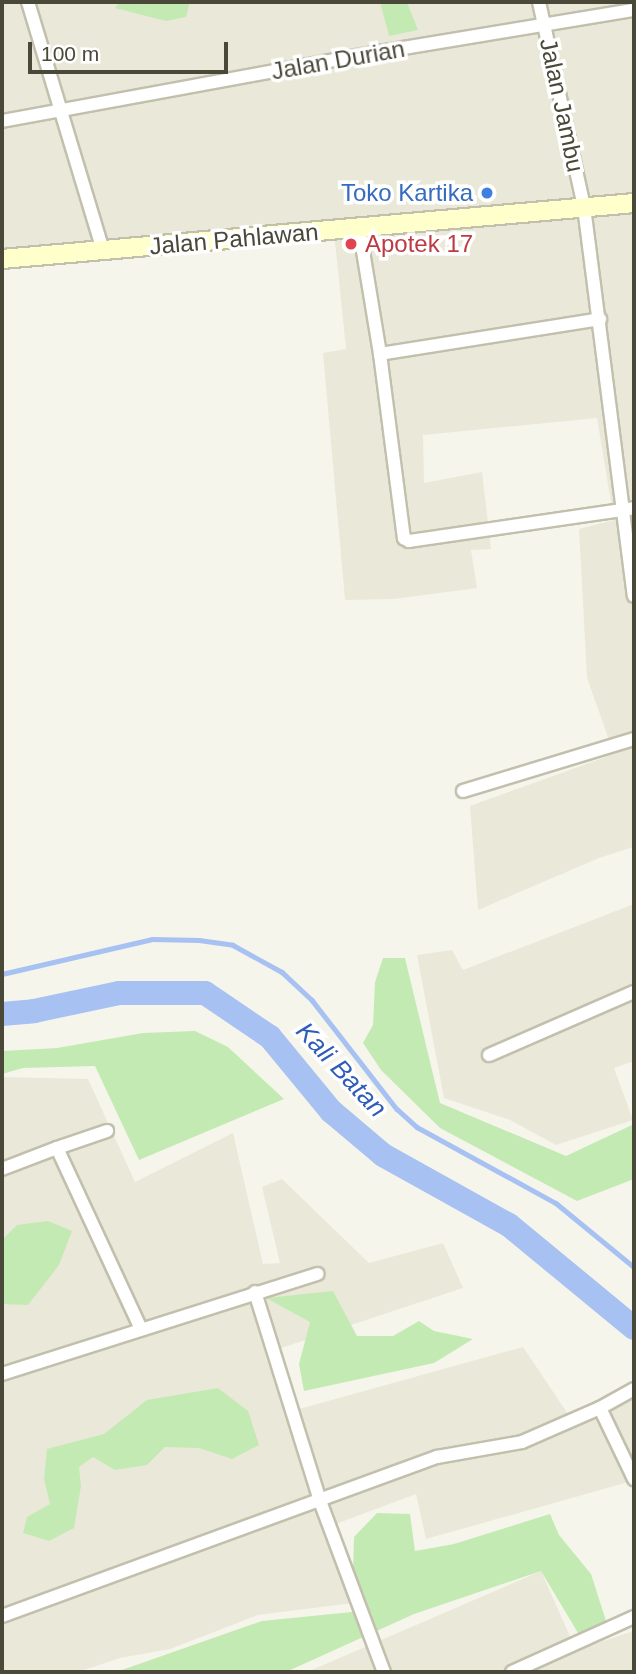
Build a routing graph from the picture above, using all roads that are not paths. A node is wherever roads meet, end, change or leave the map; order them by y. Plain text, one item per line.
1 (28, 2) edge
2 (539, 2) edge
3 (634, 9) edge
4 (545, 25) junction
5 (62, 111) junction
6 (2, 121) edge
7 (634, 203) edge
8 (584, 207) junction
9 (359, 227) junction
10 (103, 250) junction
11 (2, 259) edge
12 (600, 319) junction
13 (380, 354) junction
14 (629, 509) edge
15 (634, 596) edge
16 (634, 739) edge
17 (463, 791) dead end
18 (634, 992) edge
19 (489, 1055) dead end
20 (107, 1131) dead end
21 (57, 1148) junction
22 (2, 1169) edge
23 (317, 1274) dead end
24 (255, 1292) junction
25 (141, 1329) junction
26 (2, 1374) edge
27 (634, 1389) edge
28 (600, 1408) junction
29 (634, 1479) edge
30 (320, 1501) junction
31 (2, 1616) edge
32 (634, 1617) edge
33 (384, 1672) edge
34 (512, 1672) edge

1 - 5 street
2 - 4 street, Jalan Jambu
3 - 4 street, Jalan Durian
4 - 5 street, Jalan Durian
4 - 8 street, Jalan Jambu
5 - 6 street, Jalan Durian
5 - 10 street
7 - 8 main road, Jalan Pahlawan
8 - 9 main road, Jalan Pahlawan
8 - 12 street, Jalan Jambu
9 - 10 main road, Jalan Pahlawan
9 - 13 street
10 - 11 main road, Jalan Pahlawan
12 - 13 street
12 - 14 street, Jalan Jambu
13 - 14 street
14 - 15 street, Jalan Jambu
16 - 17 street
18 - 19 street
20 - 21 street
21 - 22 street
21 - 25 street
23 - 24 street
24 - 25 street
24 - 30 street
25 - 26 street
27 - 28 street
28 - 29 street
28 - 30 street
30 - 31 street
30 - 33 street
32 - 34 street

